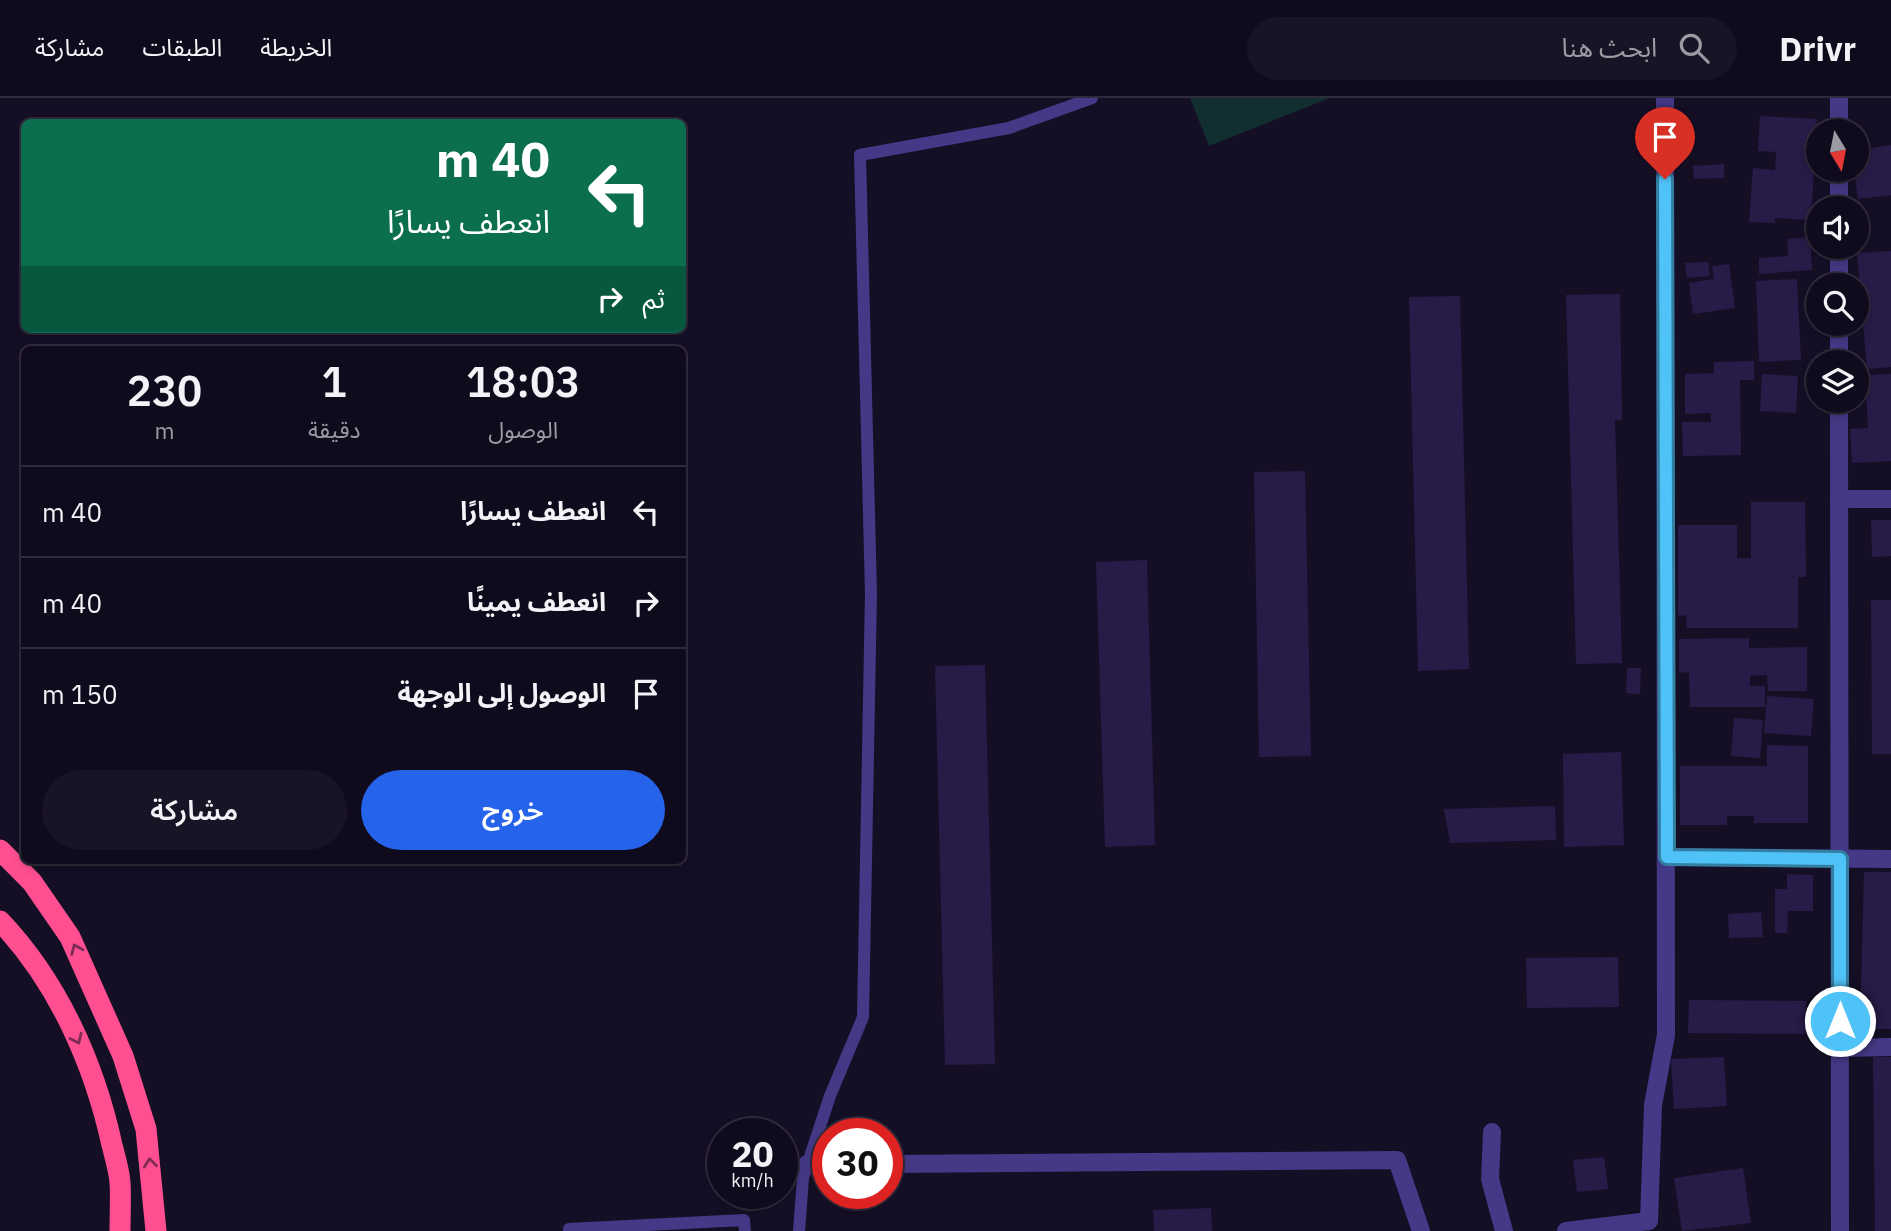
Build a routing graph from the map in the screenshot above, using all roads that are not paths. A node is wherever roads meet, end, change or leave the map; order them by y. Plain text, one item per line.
1 (1092, 98) edge
2 (1665, 98) edge
3 (1839, 98) edge
4 (1839, 119) edge
5 (1839, 413) edge
6 (1839, 499) junction
7 (1891, 499) edge
8 (0, 850) edge
9 (1667, 857) junction
10 (1840, 859) junction
11 (1891, 859) edge
12 (0, 921) edge
13 (1891, 1047) edge
14 (1840, 1048) junction
15 (1492, 1132) dead end
16 (807, 1164) junction
17 (812, 1164) edge
18 (903, 1164) edge
19 (120, 1231) edge
20 (156, 1231) edge
21 (569, 1231) edge
22 (745, 1231) edge
23 (799, 1231) edge
24 (1421, 1231) edge
25 (1504, 1231) edge
26 (1566, 1231) edge
27 (1840, 1231) edge

1 - 16 lane
2 - 9 street
3 - 4 street
5 - 6 street
6 - 7 street
6 - 10 street
20 -> 8 highway
9 - 10 street
9 - 26 street
10 - 11 street
10 - 14 street
12 -> 19 highway
13 - 14 street
14 - 27 street
15 - 25 street
16 - 17 street
16 - 23 lane
18 - 24 street
21 - 22 lane

